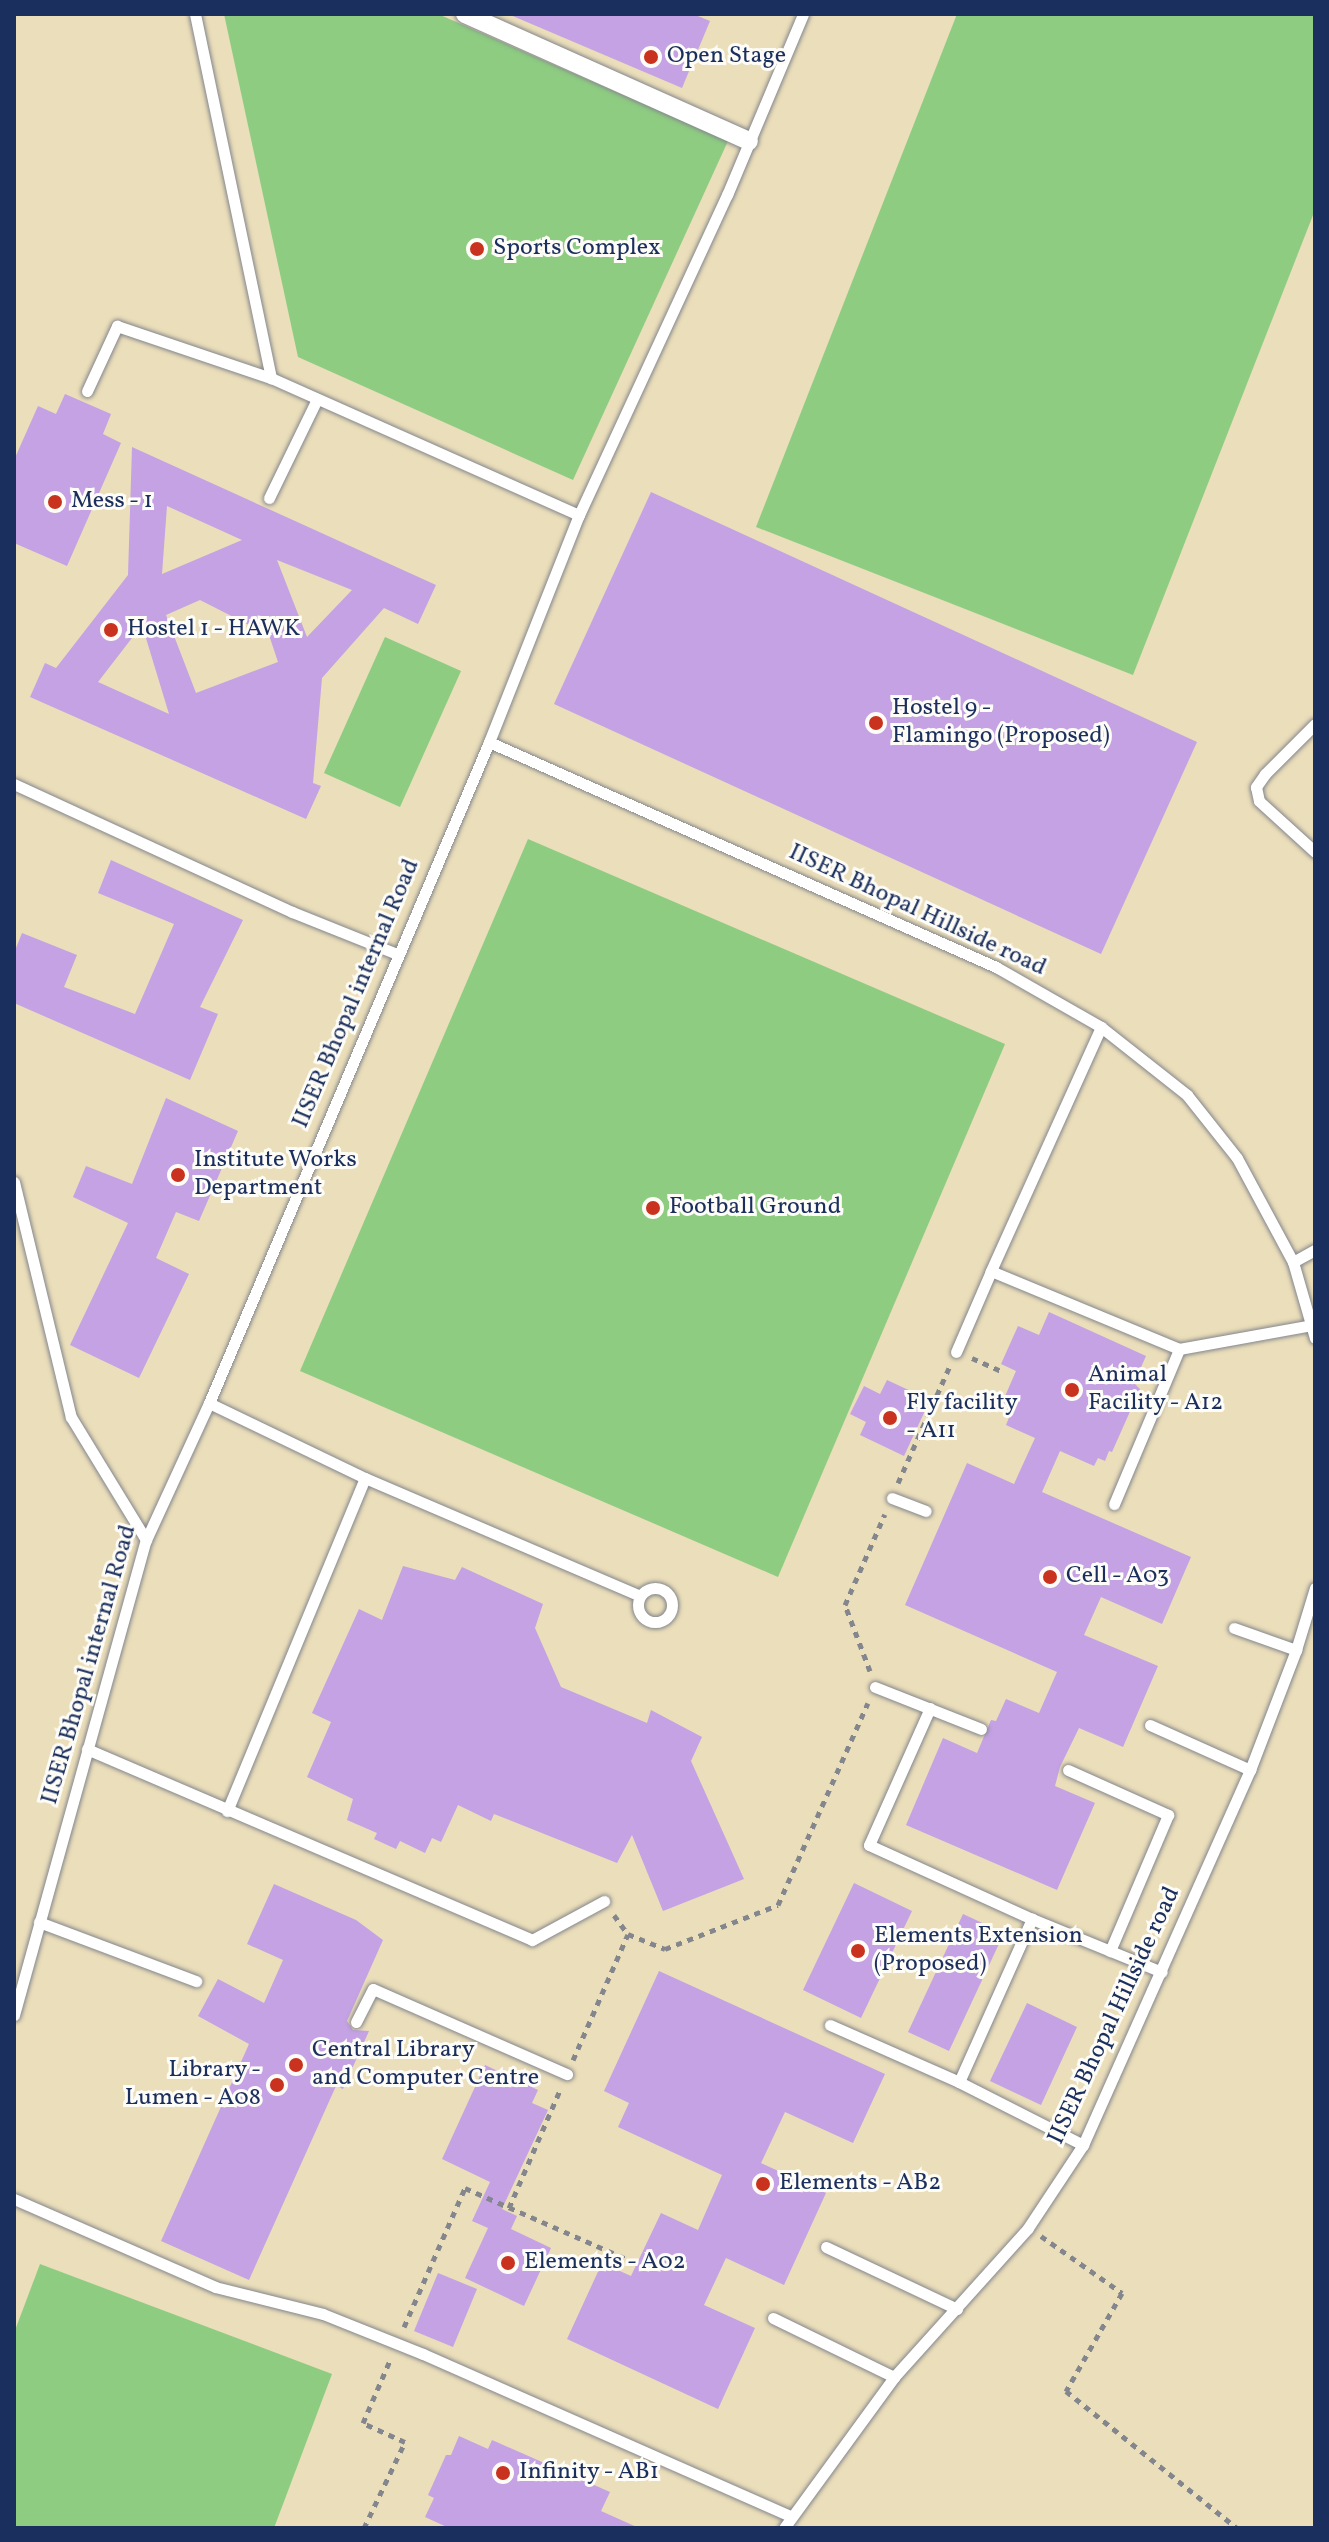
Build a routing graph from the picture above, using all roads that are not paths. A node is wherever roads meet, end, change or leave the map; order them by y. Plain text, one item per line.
1 (195, 14) edge
2 (465, 14) edge
3 (803, 14) edge
4 (749, 141) junction
5 (271, 378) junction
6 (87, 391) dead end
7 (317, 399) junction
8 (269, 498) dead end
9 (579, 515) junction
10 (1315, 724) edge
11 (489, 742) junction
12 (14, 784) edge
13 (1315, 852) edge
14 (397, 954) junction
15 (1101, 1027) junction
16 (14, 1182) edge
17 (1315, 1250) edge
18 (1293, 1262) junction
19 (991, 1271) junction
20 (1313, 1325) edge
21 (1315, 1338) edge
22 (1179, 1349) junction
23 (956, 1352) road end
24 (209, 1403) junction
25 (365, 1478) junction
26 (892, 1498) road end
27 (1114, 1504) dead end
28 (926, 1511) dead end
29 (146, 1540) junction
30 (1315, 1588) edge
31 (640, 1596) dead end
32 (1234, 1628) dead end
33 (1296, 1650) junction
34 (875, 1687) road end
35 (930, 1708) junction
36 (1150, 1725) dead end
37 (981, 1729) dead end
38 (87, 1749) junction
39 (1068, 1770) dead end
40 (1250, 1770) junction
41 (227, 1811) junction
42 (604, 1901) dead end
43 (1032, 1919) junction
44 (39, 1922) junction
45 (1110, 1951) junction
46 (1162, 1972) junction
47 (196, 1981) dead end
48 (14, 2015) edge
49 (356, 2022) dead end
50 (830, 2025) dead end
51 (567, 2074) dead end
52 (959, 2082) junction
53 (1083, 2145) junction
54 (14, 2199) edge
55 (826, 2247) dead end
56 (957, 2309) junction
57 (773, 2318) dead end
58 (894, 2377) junction
59 (791, 2516) junction
60 (784, 2528) edge

1 - 5 lane
2 - 4 street
3 - 4 lane, IISER Bhopal internal Road
4 - 9 lane, IISER Bhopal internal Road
5 - 6 lane
5 - 7 lane
7 - 8 lane
7 - 9 lane
9 - 11 lane, IISER Bhopal internal Road
10 - 13 lane
11 - 14 lane, IISER Bhopal internal Road
11 - 15 lane, IISER Bhopal Hillside road
12 - 14 lane
14 - 24 lane, IISER Bhopal internal Road
15 - 18 lane, IISER Bhopal Hillside road
15 - 19 lane
16 - 29 lane
17 - 18 lane
18 - 20 lane, IISER Bhopal Hillside road
19 - 22 lane
19 - 23 lane
20 - 21 lane, IISER Bhopal Hillside road
20 - 22 lane
22 - 27 lane
24 - 25 lane
24 - 29 lane, IISER Bhopal internal Road
25 - 31 lane
25 - 41 lane
26 - 28 lane
29 - 38 lane, IISER Bhopal internal Road
30 - 33 lane, IISER Bhopal Hillside road
32 - 33 lane
33 - 40 lane, IISER Bhopal Hillside road
34 - 35 lane
35 - 37 lane
35 - 43 lane
36 - 40 lane
38 - 41 lane
38 - 44 lane, IISER Bhopal internal Road
39 - 45 lane
40 - 46 lane, IISER Bhopal Hillside road
41 - 42 lane
43 - 45 lane
43 - 52 lane
44 - 47 lane
44 - 48 lane, IISER Bhopal internal Road
45 - 46 lane
46 - 53 lane, IISER Bhopal Hillside road
49 - 51 lane
50 - 52 lane
52 - 53 lane
53 - 56 lane, IISER Bhopal Hillside road
54 - 59 lane
55 - 56 lane
56 - 58 lane, IISER Bhopal Hillside road
57 - 58 lane
58 - 59 lane, IISER Bhopal Hillside road
59 - 60 lane, IISER Bhopal Hillside road

